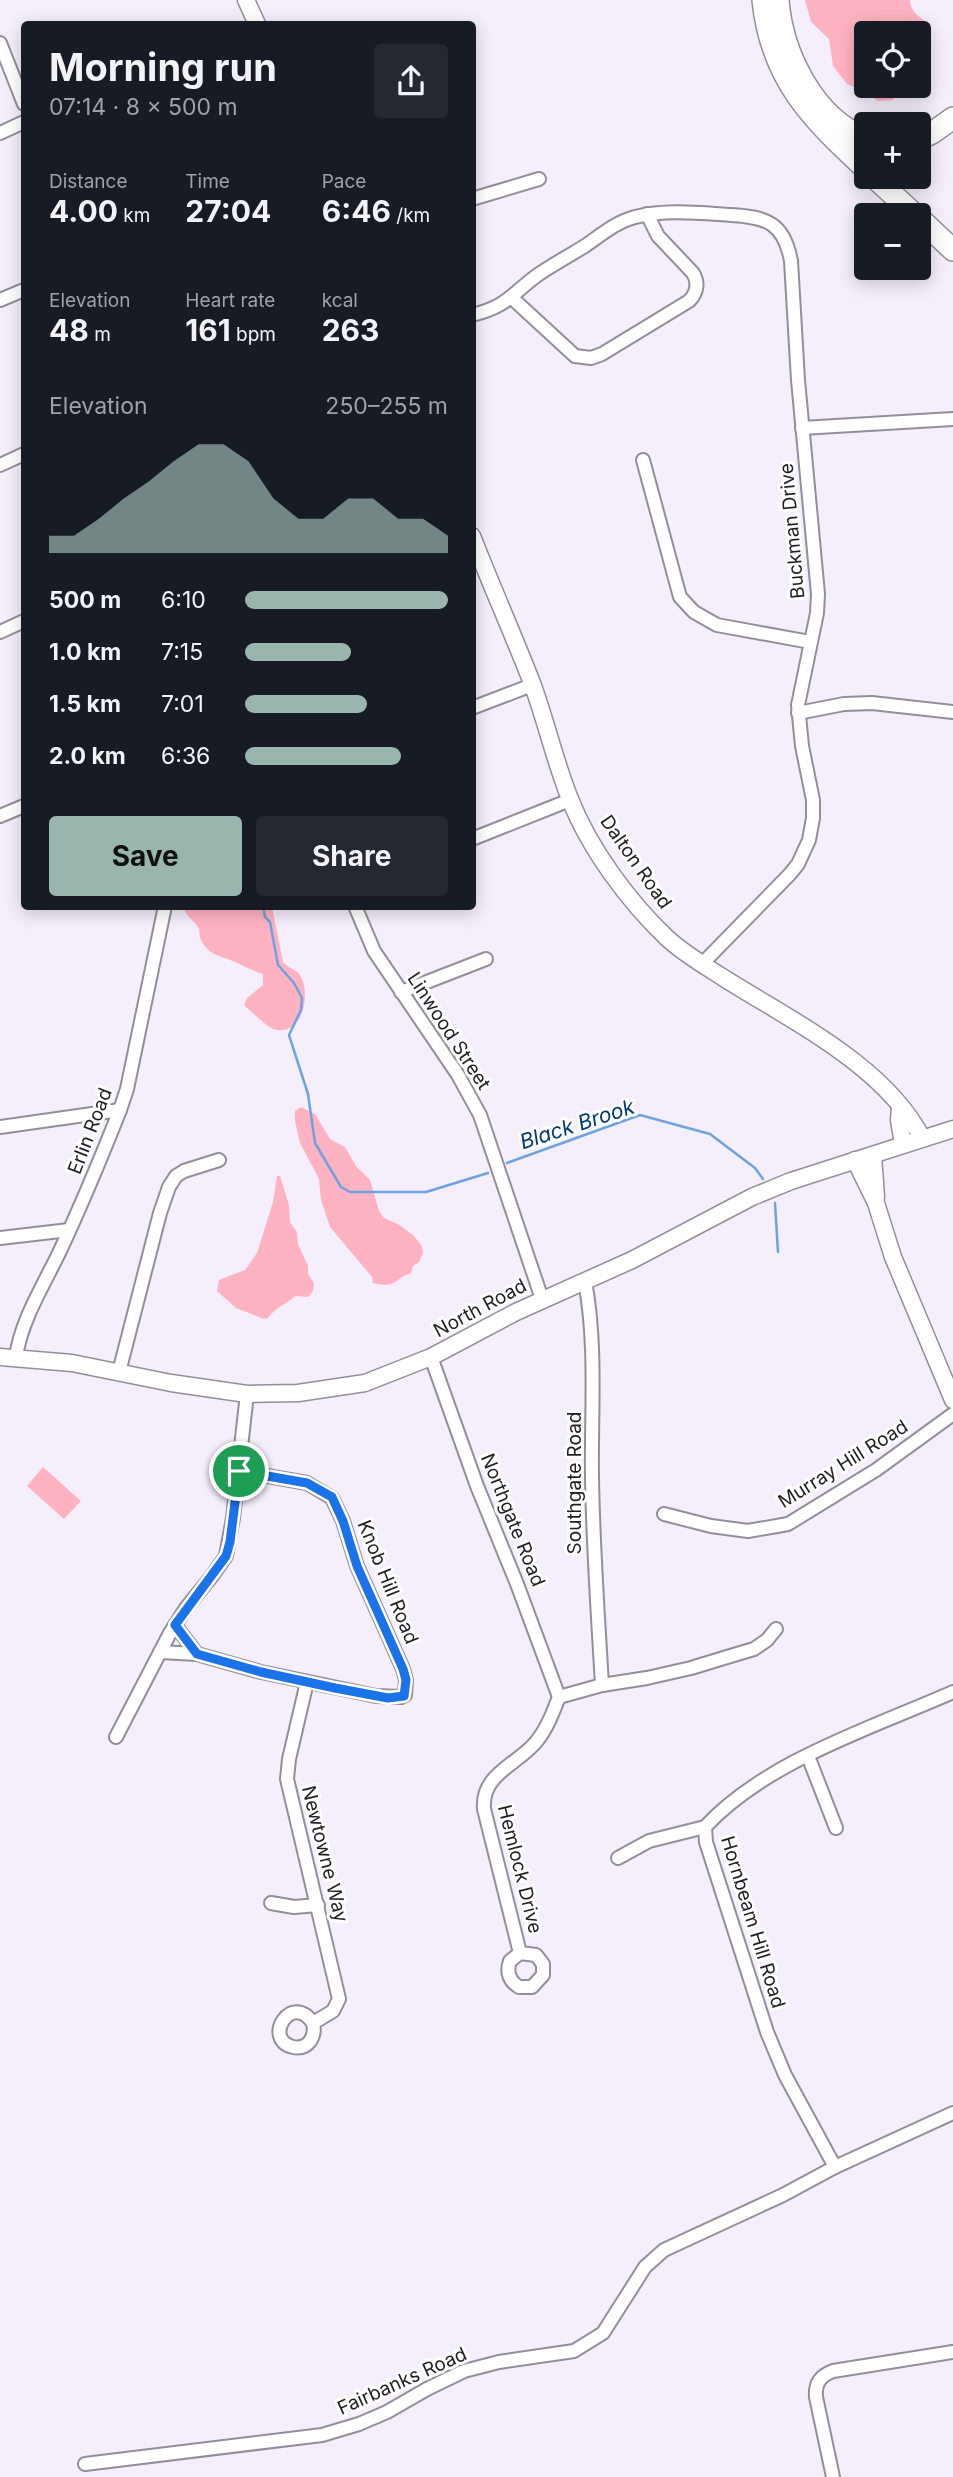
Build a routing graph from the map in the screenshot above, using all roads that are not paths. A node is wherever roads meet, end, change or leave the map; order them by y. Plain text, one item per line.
1 (246, 0) edge
2 (763, 0) edge
3 (778, 0) edge
4 (252, 21) edge
5 (0, 43) edge
6 (21, 96) edge
7 (953, 118) edge
8 (21, 123) edge
9 (854, 132) edge
10 (0, 133) edge
11 (931, 133) edge
12 (854, 157) edge
13 (538, 179) dead end
14 (887, 189) edge
15 (476, 198) edge
16 (902, 203) edge
17 (647, 214) junction
18 (931, 230) edge
19 (953, 250) edge
20 (21, 291) edge
21 (512, 298) junction
22 (0, 300) edge
23 (476, 314) edge
24 (953, 419) edge
25 (802, 428) junction
26 (21, 455) edge
27 (643, 460) dead end
28 (0, 465) edge
29 (478, 567) edge
30 (21, 622) edge
31 (0, 632) edge
32 (810, 642) junction
33 (532, 685) junction
34 (476, 706) edge
35 (953, 712) edge
36 (798, 713) junction
37 (570, 800) junction
38 (21, 807) edge
39 (0, 816) edge
40 (476, 837) edge
41 (164, 910) edge
42 (357, 910) edge
43 (486, 959) dead end
44 (702, 964) junction
45 (401, 992) junction
46 (900, 1108) junction
47 (120, 1110) junction
48 (0, 1127) edge
49 (953, 1129) edge
50 (922, 1138) junction
51 (903, 1144) junction
52 (873, 1155) junction
53 (219, 1160) dead end
54 (855, 1160) junction
55 (876, 1203) junction
56 (69, 1230) junction
57 (0, 1238) edge
58 (585, 1281) junction
59 (542, 1299) junction
60 (8, 1357) edge
61 (432, 1357) junction
62 (119, 1372) junction
63 (247, 1394) junction
64 (953, 1400) edge
65 (953, 1414) edge
66 (239, 1471) junction
67 (664, 1514) dead end
68 (175, 1625) junction
69 (776, 1629) dead end
70 (160, 1652) junction
71 (197, 1654) junction
72 (307, 1682) junction
73 (603, 1685) junction
74 (953, 1692) edge
75 (559, 1697) junction
76 (116, 1737) dead end
77 (808, 1756) junction
78 (705, 1827) junction
79 (836, 1828) dead end
80 (618, 1858) dead end
81 (271, 1903) dead end
82 (318, 1905) junction
83 (520, 1953) dead end
84 (313, 2023) dead end
85 (953, 2113) edge
86 (835, 2167) junction
87 (953, 2352) edge
88 (85, 2463) dead end
89 (834, 2477) edge

1 - 4 street
2 - 12 highway
3 - 9 highway
5 - 6 street
7 - 11 highway
8 - 10 street
13 - 15 street
14 - 16 highway
17 - 21 street, Buckman Drive
17 - 21 street
17 - 25 street, Buckman Drive
18 - 19 highway
20 - 22 street
21 - 23 street, Buckman Drive
24 - 25 street
25 - 32 street, Buckman Drive
26 - 28 street
27 - 32 street
29 - 33 street, Dalton Road
30 - 31 street
32 - 36 street, Buckman Drive
33 - 34 street
33 - 37 street, Dalton Road
35 - 36 street
36 - 44 street, Buckman Drive
37 - 40 street
37 - 44 street, Dalton Road
38 - 39 street
41 - 47 street, Erlin Road
42 - 45 street, Linwood Street
43 - 45 street
44 - 46 street, Dalton Road
45 - 59 street, Linwood Street
46 - 50 street, Dalton Road
46 - 51 street
47 - 48 street
47 - 56 street, Erlin Road
49 - 50 street, North Road
50 - 51 street, North Road
51 - 52 street, North Road
52 - 54 street, North Road
52 - 55 street
53 - 62 street
54 - 55 street
54 - 58 street, North Road
55 - 64 street
56 - 57 street
56 - 60 street, Erlin Road
58 - 59 street, North Road
58 - 73 street, Southgate Road
59 - 61 street, North Road
60 - 62 street, North Road
61 - 63 street, North Road
61 - 75 street, Northgate Road
62 - 63 street, North Road
63 - 66 street
65 - 67 street, Murray Hill Road
66 - 68 street
66 - 72 street, Knob Hill Road
68 - 70 street
68 - 71 street
69 - 73 street
70 - 71 street
70 - 76 street
71 - 72 street
72 - 82 street, Newtowne Way
73 - 75 street
74 - 77 street, Hornbeam Hill Road
75 - 83 street, Hemlock Drive
77 - 78 street, Hornbeam Hill Road
77 - 79 street
78 - 80 street
78 - 86 street, Hornbeam Hill Road
81 - 82 street
82 - 84 street, Newtowne Way
85 - 86 street
86 - 88 street, Fairbanks Road
87 - 89 street

